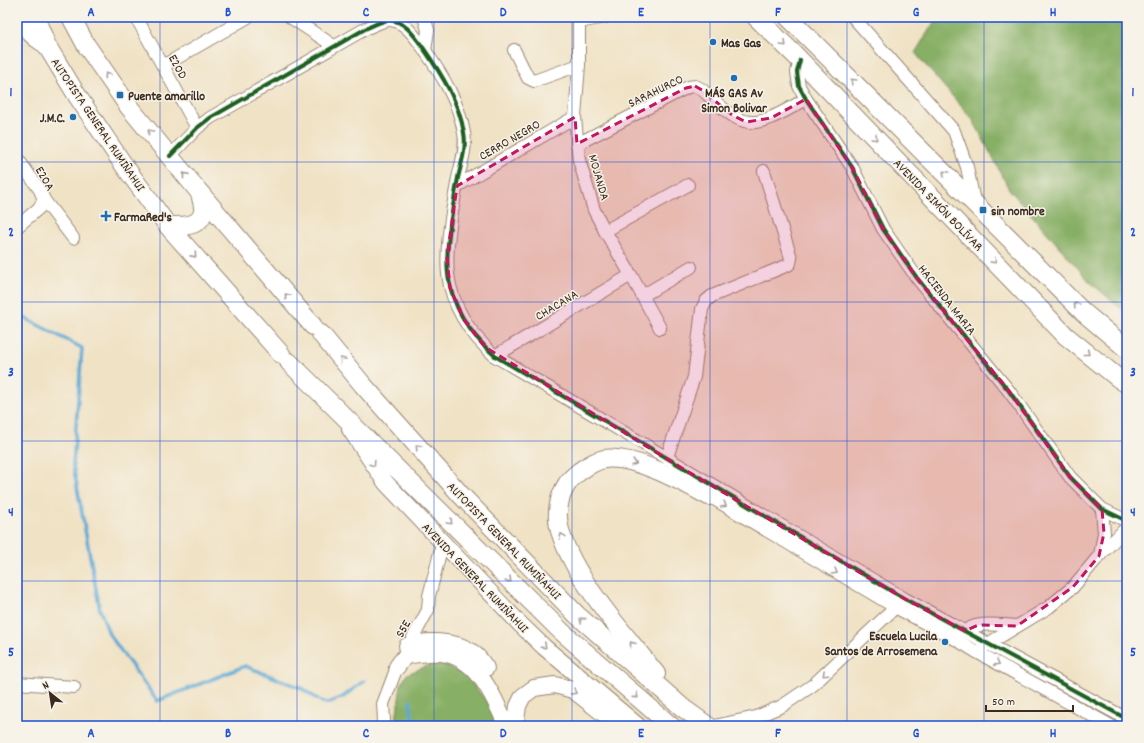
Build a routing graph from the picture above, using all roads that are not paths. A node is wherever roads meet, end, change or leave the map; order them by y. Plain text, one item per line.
1 (71, 17) edge
2 (136, 17) edge
3 (248, 17) edge
4 (290, 17) edge
5 (424, 17) edge
6 (605, 17) edge
7 (756, 17) edge
8 (788, 17) edge
9 (853, 17) edge
10 (386, 19) edge
11 (578, 20) edge
12 (24, 21) edge
13 (334, 46) junction
14 (514, 50) dead end
15 (425, 51) junction
16 (800, 60) junction
17 (579, 64) junction
18 (163, 66) junction
19 (806, 99) junction
20 (575, 117) junction
21 (197, 128) junction
22 (577, 144) junction
23 (170, 156) junction
24 (17, 158) edge
25 (764, 171) dead end
26 (688, 185) dead end
27 (457, 186) junction
28 (200, 193) junction
29 (44, 200) junction
30 (974, 202) junction
31 (168, 226) junction
32 (17, 227) edge
33 (604, 231) junction
34 (73, 238) dead end
35 (691, 267) dead end
36 (631, 275) junction
37 (642, 296) junction
38 (660, 328) dead end
39 (1127, 349) edge
40 (495, 356) junction
41 (1127, 384) edge
42 (336, 408) junction
43 (667, 457) junction
44 (685, 470) junction
45 (444, 476) junction
46 (422, 495) junction
47 (709, 496) junction
48 (1102, 509) junction
49 (1127, 521) edge
50 (1127, 527) edge
51 (443, 542) junction
52 (1099, 556) junction
53 (905, 599) junction
54 (895, 607) junction
55 (1017, 626) junction
56 (961, 635) junction
57 (988, 643) junction
58 (407, 646) junction
59 (974, 651) junction
60 (397, 666) junction
61 (17, 684) edge
62 (74, 687) dead end
63 (682, 708) junction
64 (1127, 719) edge
65 (514, 724) edge
66 (381, 726) edge
67 (619, 726) edge
68 (638, 726) edge
69 (672, 726) edge
70 (708, 726) edge
71 (714, 726) edge
72 (1111, 726) edge

23 -> 1 highway, AUTOPISTA GENERAL RUMIÑAHUI
2 - 18 street, E20D
3 - 18 street
4 - 13 street
5 - 15 street
6 - 11 street
7 -> 16 highway, AVENIDA SIMÓN BOLÍVAR
30 -> 8 highway, AVENIDA SIMÓN BOLÍVAR
9 - 30 street
10 - 13 street
10 - 15 street
11 - 17 street, MOJANDA
12 - 31 highway, AUTOPISTA GENERAL RUMIÑAHUI
13 - 21 street
14 - 17 street
15 - 27 street
16 - 19 street, HACIENDA MARIA
16 -> 41 highway, AVENIDA SIMÓN BOLÍVAR
17 - 20 street, MOJANDA
18 - 21 street, E20D
19 - 22 street, SARAHURCO
19 - 48 street, HACIENDA MARIA
20 - 22 street, MOJANDA
20 - 27 street, CERRO NEGRO
21 - 23 street
22 - 33 street, MOJANDA
28 -> 23 highway, AUTOPISTA GENERAL RUMIÑAHUI
24 - 29 street, E20A
25 - 43 street
26 - 33 street
27 - 40 street
28 - 31 highway
45 -> 28 highway, AUTOPISTA GENERAL RUMIÑAHUI
29 - 32 street, E20A
29 - 34 street
39 -> 30 highway, AVENIDA SIMÓN BOLÍVAR
31 -> 42 highway, AUTOPISTA GENERAL RUMIÑAHUI
33 - 36 street, MOJANDA
35 - 37 street
36 - 37 street, MOJANDA
36 - 40 street, CHACANA
37 - 38 street, MOJANDA
40 - 43 street
42 - 46 highway, AUTOPISTA GENERAL RUMIÑAHUI
42 -> 51 main road, AVENIDA GENERAL RUMIÑAHUI
43 - 44 street
44 - 47 street
44 - 53 street
45 - 46 highway
63 -> 45 highway, AUTOPISTA GENERAL RUMIÑAHUI
46 -> 69 highway, AUTOPISTA GENERAL RUMIÑAHUI
47 -> 54 street
63 -> 47 highway
48 - 49 street, HACIENDA MARIA
48 - 52 street
50 - 52 street
51 - 58 street, S5E
51 -> 68 main road, AVENIDA GENERAL RUMIÑAHUI
52 - 55 street
53 - 54 street
53 - 56 street
54 - 56 street
54 -> 71 street
55 - 56 street
55 - 57 street
56 - 57 street
56 - 59 street
57 - 59 street
57 - 64 street
58 - 60 street, S5E
58 - 65 main road
59 -> 72 street
60 - 65 main road
60 - 66 street, S5E
61 - 62 street
63 - 70 highway, AUTOPISTA GENERAL RUMIÑAHUI
65 -> 67 main road

